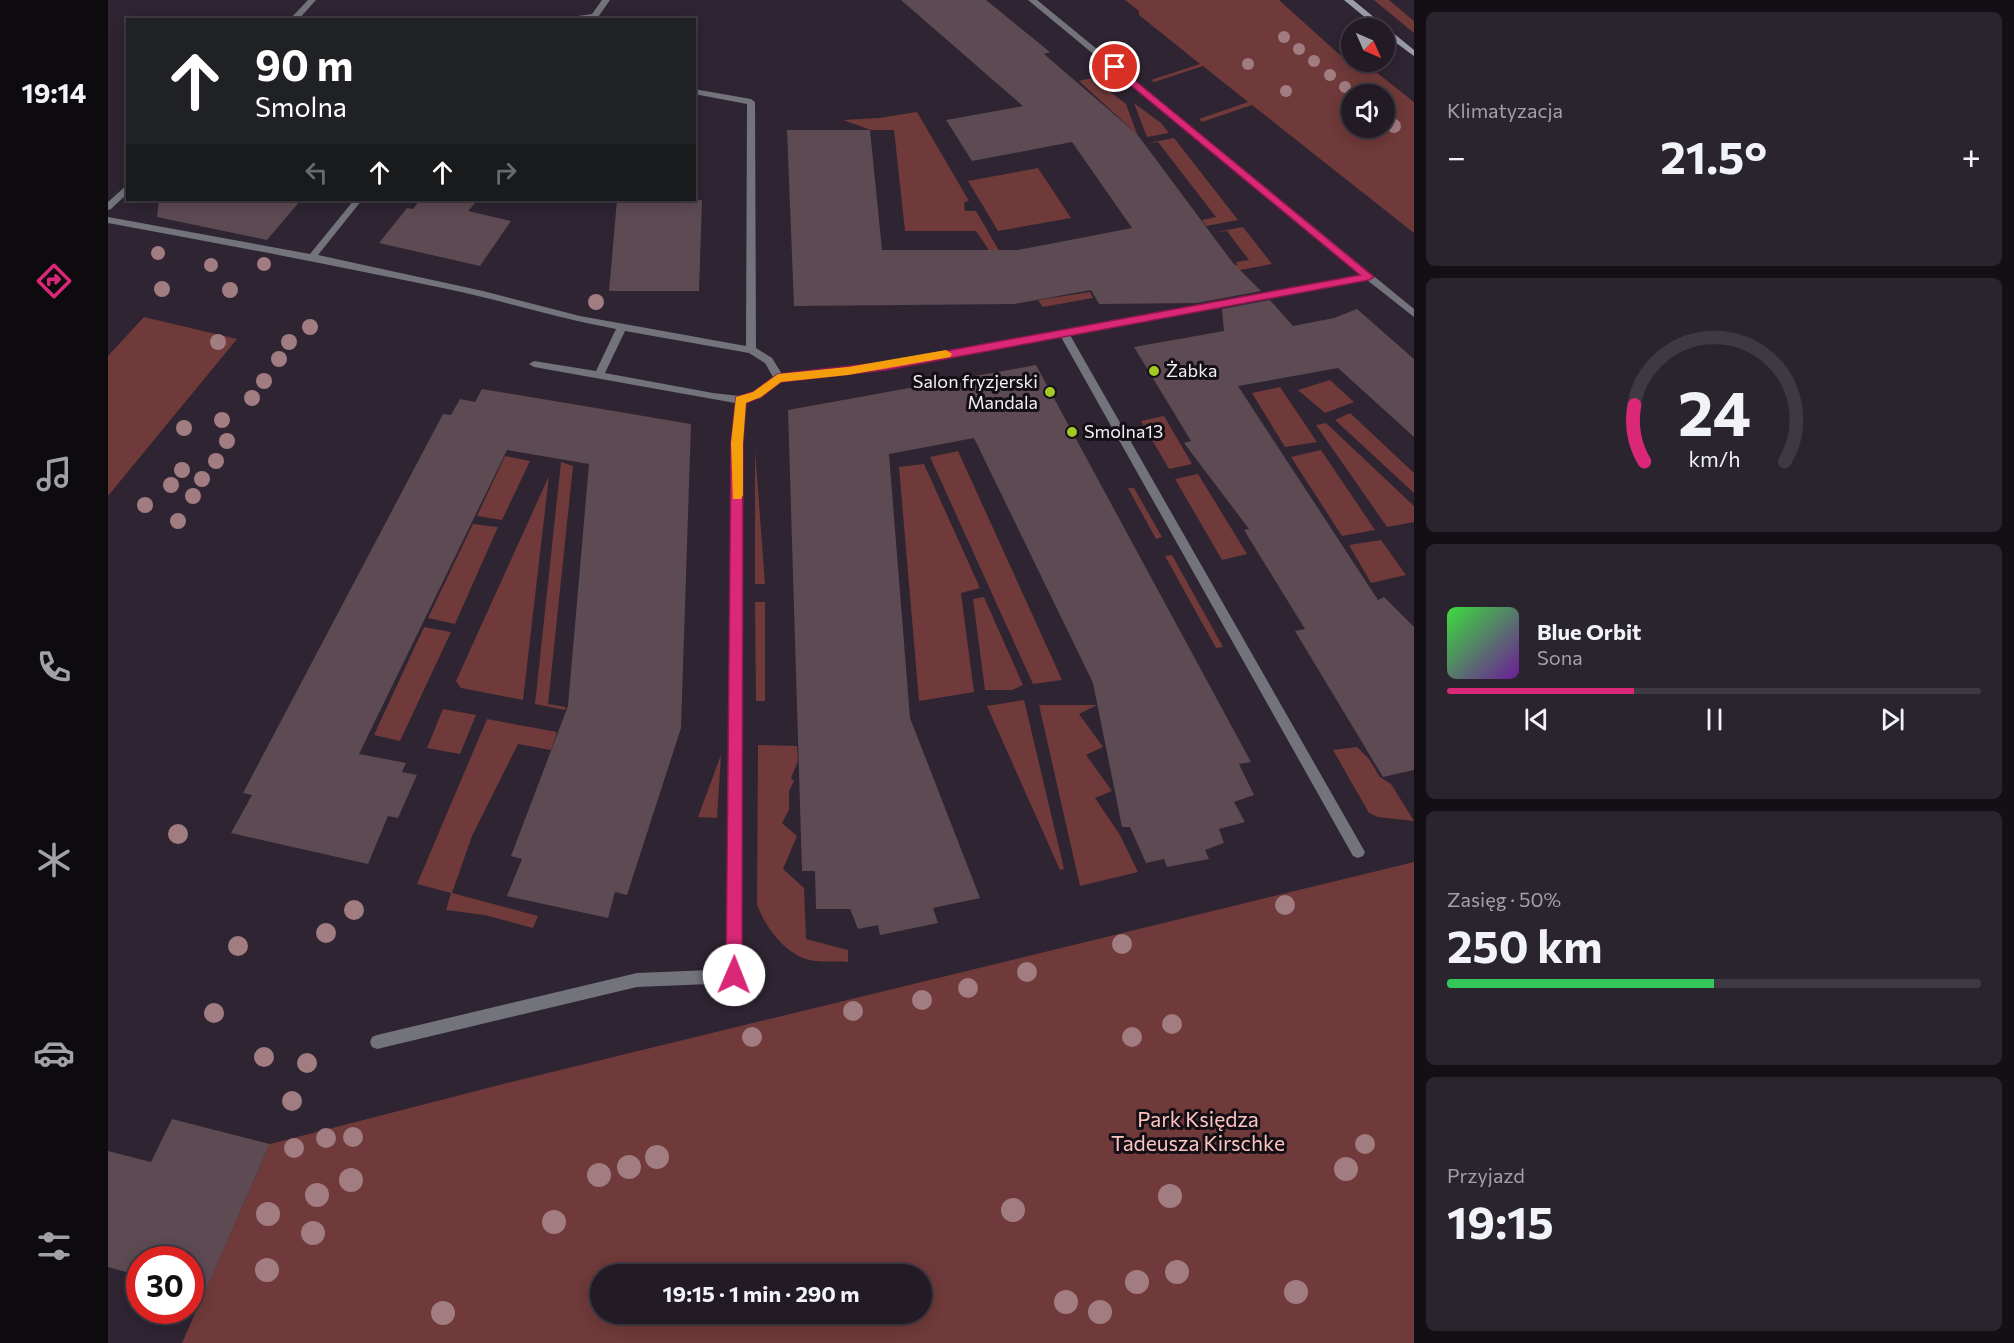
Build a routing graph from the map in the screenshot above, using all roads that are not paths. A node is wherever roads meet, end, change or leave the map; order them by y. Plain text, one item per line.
1 (312, 0) edge
2 (606, 0) edge
3 (1032, 0) edge
4 (1348, 0) edge
5 (295, 18) edge
6 (593, 18) edge
7 (1370, 18) edge
8 (1395, 39) edge
9 (1414, 54) edge
10 (696, 91) edge
11 (126, 189) edge
12 (357, 201) edge
13 (108, 207) edge
14 (108, 219) edge
15 (312, 258) junction
16 (1369, 277) junction
17 (1414, 314) edge
18 (622, 327) junction
19 (1063, 332) junction
20 (751, 350) junction
21 (534, 364) dead end
22 (600, 375) junction
23 (778, 378) junction
24 (741, 400) junction
25 (1358, 852) dead end
26 (377, 1042) dead end

1 - 5 street
2 - 6 street
3 - 16 street
4 - 7 main road
8 - 9 main road
10 - 20 street
11 - 13 street
12 - 15 street
14 - 15 street
15 - 18 street
16 - 17 street
16 - 19 street
18 - 20 street
18 - 22 street
19 - 23 street
19 - 25 street
20 - 23 street
21 - 22 street
22 - 24 street
23 - 24 street
24 - 26 street

